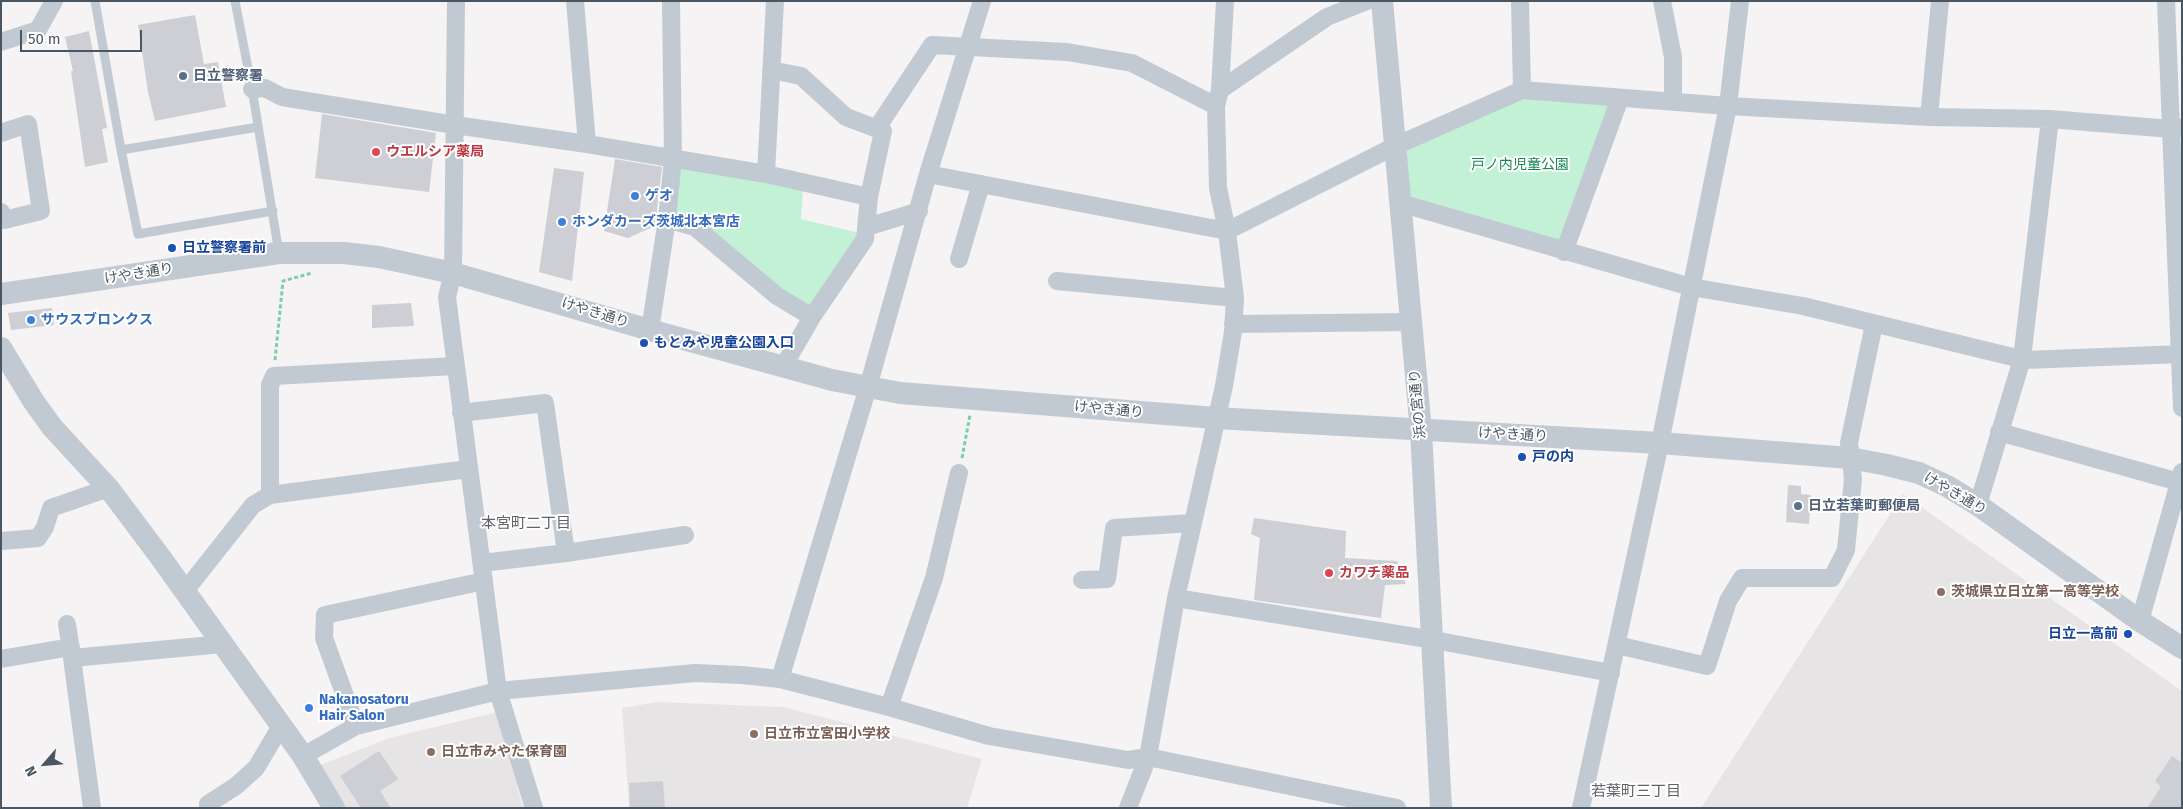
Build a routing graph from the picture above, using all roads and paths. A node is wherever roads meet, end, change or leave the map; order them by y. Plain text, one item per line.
1 (54, 1) edge
2 (95, 1) edge
3 (235, 1) edge
4 (456, 1) edge
5 (575, 1) edge
6 (671, 1) edge
7 (775, 1) edge
8 (982, 1) edge
9 (1225, 1) edge
10 (1382, 1) edge
11 (1520, 1) edge
12 (1662, 1) edge
13 (1740, 1) edge
14 (1940, 1) edge
15 (2166, 1) edge
16 (1355, 3) edge
17 (1, 42) edge
18 (968, 47) junction
19 (771, 70) junction
20 (252, 89) junction
21 (1522, 90) junction
22 (1218, 98) junction
23 (1620, 98) junction
24 (1673, 102) junction
25 (1728, 106) junction
26 (1929, 117) junction
27 (2050, 120) junction
28 (455, 125) junction
29 (258, 127) junction
30 (877, 128) junction
31 (2176, 128) edge
32 (1, 133) edge
33 (587, 144) junction
34 (1395, 146) junction
35 (121, 150) junction
36 (673, 158) junction
37 (766, 174) junction
38 (928, 174) junction
39 (981, 184) junction
40 (869, 197) junction
41 (1400, 203) junction
42 (273, 211) junction
43 (919, 211) junction
44 (1, 212) edge
45 (667, 219) junction
46 (867, 227) junction
47 (1227, 231) junction
48 (1564, 252) junction
49 (279, 253) junction
50 (959, 259) dead end
51 (312, 273) dead end
52 (453, 273) junction
53 (1057, 282) dead end
54 (1691, 287) junction
55 (1, 294) edge
56 (1235, 298) junction
57 (812, 318) junction
58 (1410, 322) junction
59 (1233, 324) junction
60 (1874, 324) junction
61 (650, 330) junction
62 (1, 348) edge
63 (2180, 354) edge
64 (2022, 359) junction
65 (454, 366) junction
66 (783, 367) junction
67 (274, 376) junction
68 (868, 387) junction
69 (973, 400) junction
70 (2182, 408) edge
71 (461, 413) junction
72 (1216, 418) junction
73 (1421, 431) junction
74 (1999, 432) junction
75 (1660, 443) junction
76 (1850, 458) junction
77 (468, 469) junction
78 (959, 473) joint
79 (2180, 477) edge
80 (110, 490) junction
81 (270, 495) junction
82 (1978, 505) junction
83 (1192, 523) junction
84 (685, 535) dead end
85 (1, 541) edge
86 (566, 553) junction
87 (482, 562) junction
88 (1082, 580) dead end
89 (484, 581) junction
90 (185, 592) junction
91 (1176, 598) junction
92 (2140, 621) junction
93 (67, 624) dead end
94 (1434, 640) junction
95 (223, 644) junction
96 (1617, 646) junction
97 (2182, 648) edge
98 (72, 653) junction
99 (1, 659) edge
100 (1611, 673) junction
101 (780, 679) junction
102 (498, 691) junction
103 (889, 707) junction
104 (281, 726) junction
105 (356, 726) junction
106 (303, 756) junction
107 (1148, 757) junction
108 (92, 808) edge
109 (208, 808) edge
110 (334, 808) edge
111 (534, 808) edge
112 (1128, 808) edge
113 (1397, 808) edge
114 (1441, 808) edge
115 (1581, 808) edge

1 - 17 street
2 - 35 lane
3 - 20 lane
4 - 28 street
5 - 33 street
6 - 36 street
7 - 19 street
8 - 18 street
9 - 22 street
10 - 34 street, 浜の宮通り
11 - 21 street
12 - 24 street
13 - 25 street
14 - 26 street
15 - 31 street
16 - 22 street
18 - 22 street
18 - 30 street
18 - 38 street
19 - 30 street
19 - 37 street
20 - 28 street
20 - 29 lane
21 - 23 street
21 - 34 street
22 - 47 street
23 - 24 street
23 - 48 street
24 - 25 street
25 - 26 street
25 - 54 street
26 - 27 street
27 - 31 street
27 - 64 street
28 - 33 street
28 - 52 street
29 - 35 lane
29 - 42 lane
30 - 40 street
31 - 63 street
32 - 44 street
33 - 36 street
34 - 41 street, 浜の宮通り
34 - 47 street
35 - 42 lane
36 - 37 street
36 - 45 street
37 - 40 street
38 - 39 street
38 - 43 street
39 - 47 street
39 - 50 street
40 - 46 street
41 - 48 street
41 - 58 street, 浜の宮通り
42 - 49 lane
43 - 46 street
43 - 68 street
45 - 57 street
45 - 61 street
46 - 57 street
47 - 56 street
48 - 54 street
49 - 52 street, けやき通り
49 - 55 street, けやき通り
51 - 67 path
52 - 61 street, けやき通り
52 - 65 street
53 - 56 street
54 - 60 street
54 - 75 street
56 - 59 street
57 - 66 street
58 - 59 street
58 - 73 street, 浜の宮通り
59 - 72 street
60 - 64 street
60 - 76 street
61 - 66 street, けやき通り
62 - 80 street
63 - 64 street
63 - 70 street
64 - 74 street
65 - 67 street
65 - 71 street
66 - 68 street, けやき通り
67 - 81 street
68 - 69 street, けやき通り
68 - 101 street
69 - 72 street, けやき通り
69 - 78 path
71 - 77 street
71 - 86 street
72 - 73 street, けやき通り
72 - 83 street
73 - 75 street, けやき通り
73 - 94 street, 浜の宮通り
74 - 79 street
74 - 82 street
75 - 76 street, けやき通り
75 - 96 street
76 - 82 street, けやき通り
76 - 96 street
77 - 81 street
77 - 87 street
78 - 103 street
79 - 92 street
80 - 85 street
80 - 90 street
81 - 90 street
82 - 92 street, けやき通り
83 - 88 street
83 - 91 street
84 - 86 street
86 - 87 street
87 - 89 street
89 - 102 street
89 - 105 street
90 - 95 street
91 - 94 street
91 - 107 street
92 - 97 street, けやき通り
93 - 98 street
94 - 100 street
94 - 114 street, 浜の宮通り
95 - 98 street
95 - 104 street
96 - 100 street
98 - 99 street
98 - 108 street
100 - 115 street
101 - 102 street
101 - 103 street
102 - 105 street
102 - 111 street
103 - 107 street
104 - 106 street
104 - 109 street
105 - 106 street
106 - 110 street
107 - 112 street
107 - 113 street

